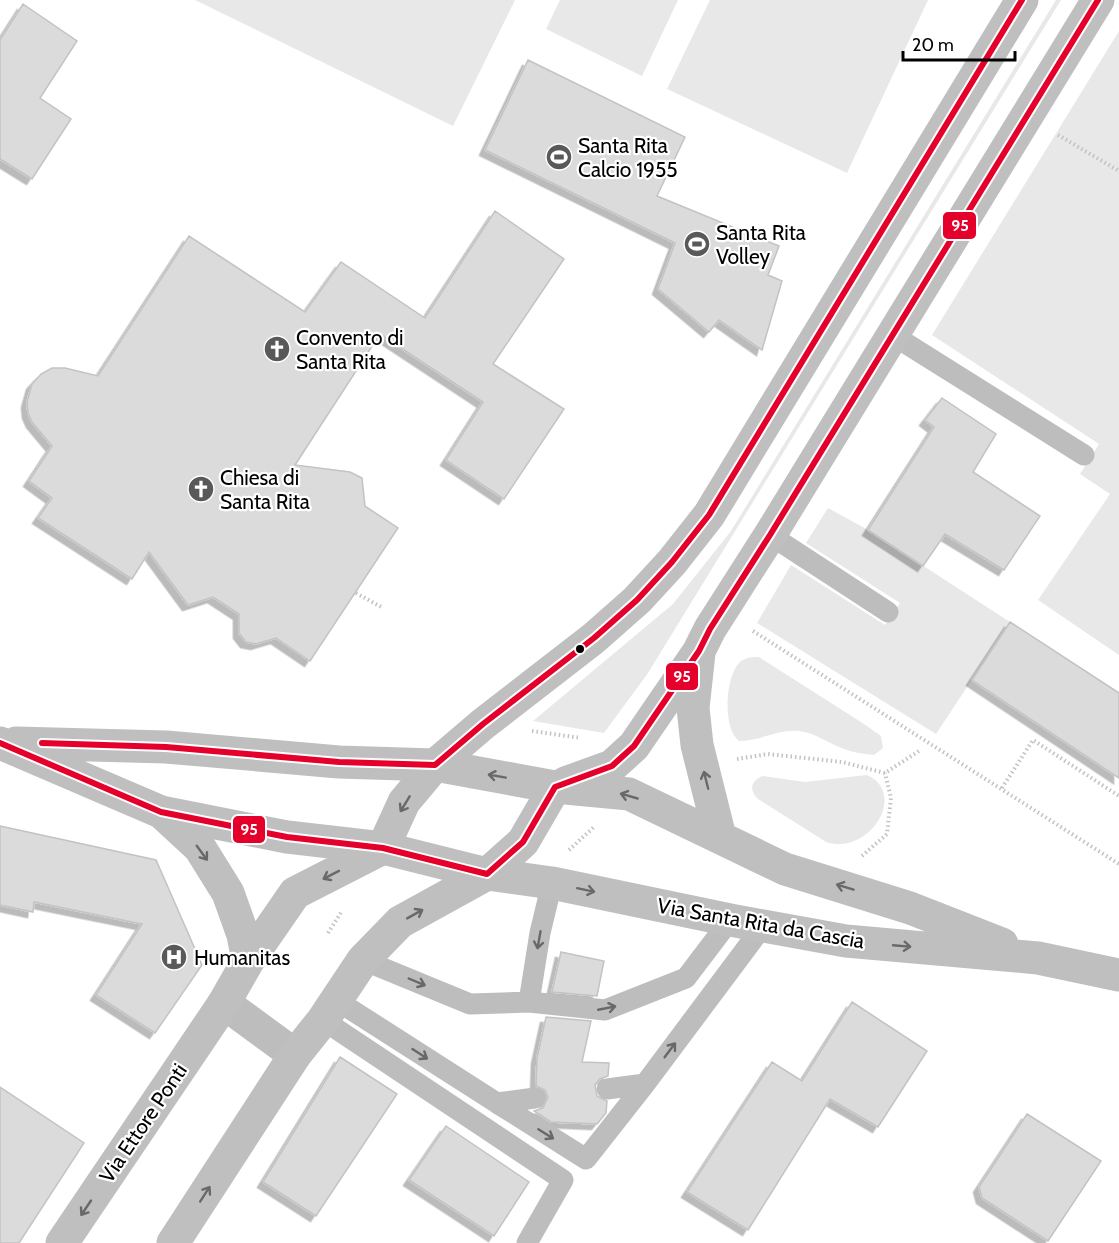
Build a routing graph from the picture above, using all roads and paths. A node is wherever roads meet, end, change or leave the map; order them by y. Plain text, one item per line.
1 (1022, 0) edge
2 (1098, 0) edge
3 (1055, 133) dead end
4 (1119, 171) edge
5 (891, 334) junction
6 (1084, 455) dead end
7 (770, 535) junction
8 (356, 593) dead end
9 (383, 608) dead end
10 (888, 612) dead end
11 (749, 628) dead end
12 (699, 651) junction
13 (532, 731) dead end
14 (590, 740) dead end
15 (0, 743) edge
16 (919, 751) dead end
17 (728, 761) dead end
18 (435, 765) junction
19 (885, 773) junction
20 (555, 787) junction
21 (1002, 788) junction
22 (1119, 796) edge
23 (161, 812) junction
24 (597, 824) dead end
25 (720, 837) junction
26 (383, 849) junction
27 (566, 854) dead end
28 (858, 860) dead end
29 (1119, 864) edge
30 (487, 874) junction
31 (552, 883) junction
32 (345, 907) dead end
33 (730, 920) junction
34 (763, 926) junction
35 (328, 933) dead end
36 (1038, 958) junction
37 (363, 960) junction
38 (248, 961) junction
39 (1119, 975) edge
40 (530, 1002) junction
41 (225, 1003) junction
42 (329, 1010) junction
43 (295, 1055) junction
44 (645, 1084) junction
45 (607, 1089) dead end
46 (535, 1098) dead end
47 (497, 1103) junction
48 (62, 1243) edge
49 (173, 1243) edge
50 (526, 1243) edge

1 - 18 street
2 - 5 street
3 - 4 path
5 - 6 lane
5 - 7 street
7 - 10 lane
7 - 12 street
8 - 9 path
11 - 21 path
12 - 20 street
25 -> 12 street
13 - 14 path
15 - 18 street
15 - 23 street
16 - 19 path
17 - 19 path
20 -> 18 street, Via Santa Rita da Cascia
18 -> 26 street
19 - 28 path
25 -> 20 street, Via Santa Rita da Cascia
20 - 30 street
21 - 22 path
21 - 29 path
23 - 26 street
23 -> 38 street
24 - 27 path
36 -> 25 street, Via Santa Rita da Cascia
26 - 30 street, Via Santa Rita da Cascia
26 -> 38 street, Via Ettore Ponti
30 - 31 street, Via Santa Rita da Cascia
37 -> 30 street
31 -> 33 street, Via Santa Rita da Cascia
31 -> 40 lane
32 - 35 path
33 - 34 street, Via Santa Rita da Cascia
40 -> 33 lane
34 -> 36 street, Via Santa Rita da Cascia
44 -> 34 lane
36 - 39 street, Via Santa Rita da Cascia
37 -> 40 lane
37 - 42 street
38 - 41 street, Via Ettore Ponti
41 - 43 street
41 -> 48 street, Via Ettore Ponti
42 - 43 street
42 -> 47 lane
42 - 50 lane
49 -> 43 street
44 - 45 lane
47 -> 44 lane
46 - 47 lane

